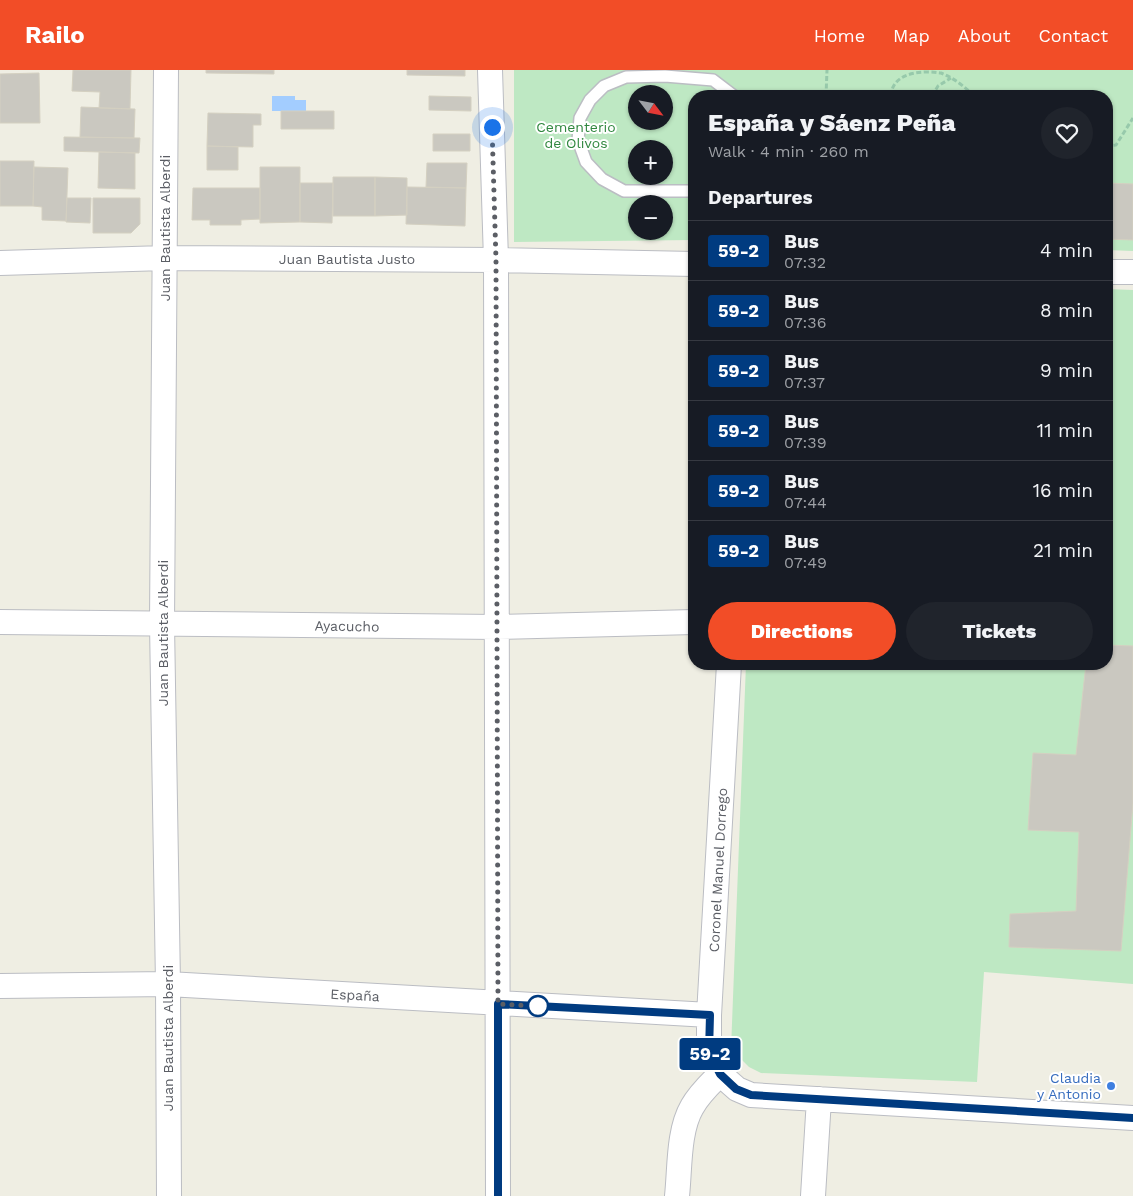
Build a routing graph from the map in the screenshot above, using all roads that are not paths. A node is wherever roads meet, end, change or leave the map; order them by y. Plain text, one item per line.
1 (166, 70) edge
2 (490, 70) edge
3 (665, 73) edge
4 (726, 90) edge
5 (688, 191) edge
6 (165, 258) junction
7 (496, 260) junction
8 (0, 262) edge
9 (688, 264) edge
10 (1113, 272) edge
11 (1133, 272) edge
12 (0, 622) edge
13 (688, 622) edge
14 (162, 624) junction
15 (497, 627) junction
16 (729, 670) edge
17 (168, 984) junction
18 (0, 986) edge
19 (498, 1004) junction
20 (710, 1015) junction
21 (720, 1074) junction
22 (819, 1099) junction
23 (1133, 1118) edge
24 (169, 1196) edge
25 (498, 1196) edge
26 (677, 1196) edge
27 (813, 1196) edge

1 - 6 street, Juan Bautista Alberdi
2 - 7 street
3 - 4 lane
3 - 5 lane
6 - 7 street, Juan Bautista Justo
6 - 8 street, Juan Bautista Justo
6 - 14 street, Juan Bautista Alberdi
7 - 9 street, Juan Bautista Justo
7 - 15 street
10 - 11 street
12 - 14 street, Ayacucho
13 - 15 street, Ayacucho
14 - 15 street, Ayacucho
14 - 17 street, Juan Bautista Alberdi
15 - 19 street
16 - 20 street, Coronel Manuel Dorrego
17 - 18 street, España
17 - 19 street, España
17 - 24 street, Juan Bautista Alberdi
19 - 20 street, España
19 - 25 street
20 - 21 street, Coronel Manuel Dorrego
21 - 22 street
21 - 26 street
22 - 23 street
22 - 27 street

